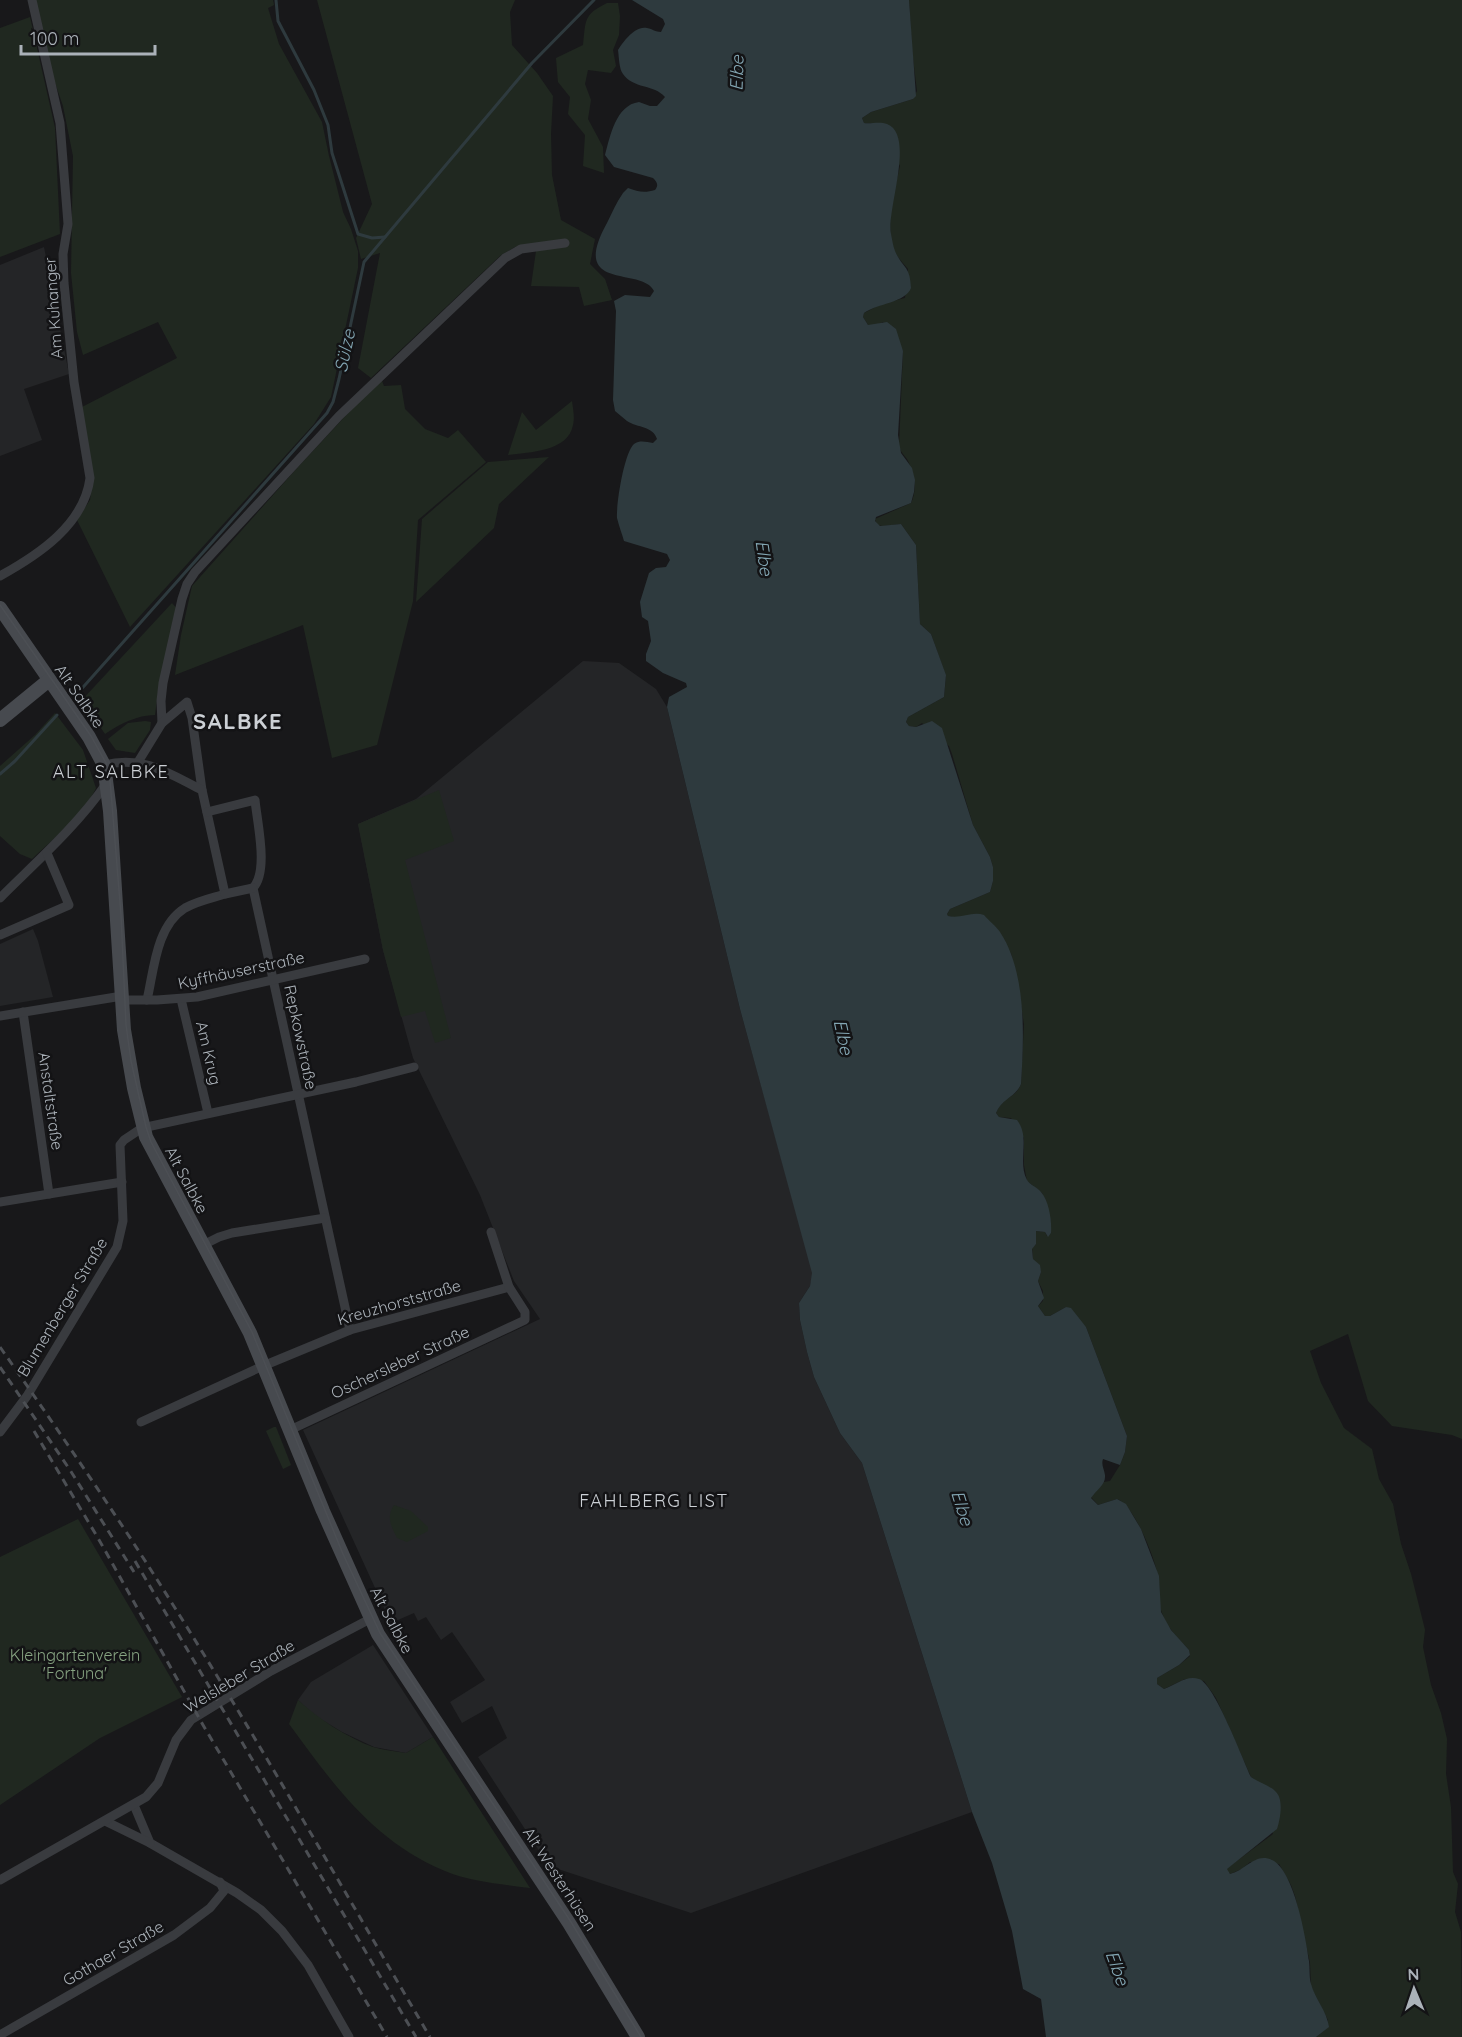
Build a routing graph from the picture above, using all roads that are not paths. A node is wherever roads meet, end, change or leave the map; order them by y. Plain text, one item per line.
1 (32, 0) edge
2 (566, 243) dead end
3 (0, 576) edge
4 (0, 608) edge
5 (49, 680) junction
6 (0, 720) edge
7 (162, 723) junction
8 (138, 762) junction
9 (104, 765) junction
10 (108, 781) junction
11 (202, 790) junction
12 (207, 812) junction
13 (47, 853) junction
14 (253, 888) junction
15 (225, 894) junction
16 (0, 898) edge
17 (0, 935) edge
18 (364, 959) dead end
19 (274, 981) junction
20 (122, 998) junction
21 (181, 999) junction
22 (147, 1000) junction
23 (23, 1012) junction
24 (0, 1016) edge
25 (414, 1067) dead end
26 (298, 1095) junction
27 (208, 1113) junction
28 (142, 1128) junction
29 (122, 1182) junction
30 (49, 1194) junction
31 (0, 1202) edge
32 (325, 1218) junction
33 (491, 1232) dead end
34 (203, 1245) junction
35 (509, 1287) junction
36 (350, 1329) junction
37 (264, 1365) junction
38 (141, 1422) dead end
39 (290, 1430) junction
40 (0, 1432) edge
41 (370, 1619) junction
42 (449, 1742) joint
43 (134, 1805) junction
44 (105, 1821) junction
45 (150, 1843) junction
46 (0, 1880) edge
47 (220, 1882) junction
48 (0, 2035) edge
49 (348, 2037) edge
50 (638, 2037) edge

1 - 3 street, Am Kuhanger
2 - 7 street
4 - 5 main road, Alt Salbke
5 - 6 main road
5 - 9 main road, Alt Salbke
7 - 8 street
7 - 11 street
8 - 9 street
8 - 11 street
9 - 10 main road, Alt Salbke
10 - 13 street
10 - 20 main road, Alt Salbke
11 - 12 street
12 - 14 street, Repkowstraße
12 - 15 street
13 - 16 street
13 - 17 street
14 - 15 street
14 - 19 street, Repkowstraße
15 - 22 street
18 - 19 street, Kyffhäuserstraße
19 - 21 street, Kyffhäuserstraße
19 - 26 street, Repkowstraße
20 - 22 street, Kyffhäuserstraße
20 - 23 street, Kyffhäuserstraße
20 - 28 main road, Alt Salbke
21 - 22 street, Kyffhäuserstraße
21 - 27 street, Am Krug
23 - 24 street, Kyffhäuserstraße
23 - 30 street, Anstaltstraße
25 - 26 street
26 - 27 street
26 - 32 street, Repkowstraße
27 - 28 street
28 - 29 street, Blumenberger Straße
28 - 34 main road, Alt Salbke
29 - 30 street
29 - 40 street, Blumenberger Straße
30 - 31 street
32 - 34 street
32 - 36 street, Repkowstraße
33 - 35 street
34 - 37 main road, Alt Salbke
35 - 36 street, Kreuzhorststraße
35 - 39 street, Oschersleber Straße
36 - 37 street, Kreuzhorststraße
37 - 38 street, Kreuzhorststraße
37 - 39 main road, Alt Salbke
39 - 41 main road, Alt Salbke
41 - 42 main road, Alt Salbke
41 - 43 street, Welsleber Straße
42 - 50 main road, Alt Westerhüsen
43 - 44 street, Welsleber Straße
43 - 45 street
44 - 45 street
44 - 46 street, Welsleber Straße
45 - 47 street
47 - 48 street, Gothaer Straße
47 - 49 street

